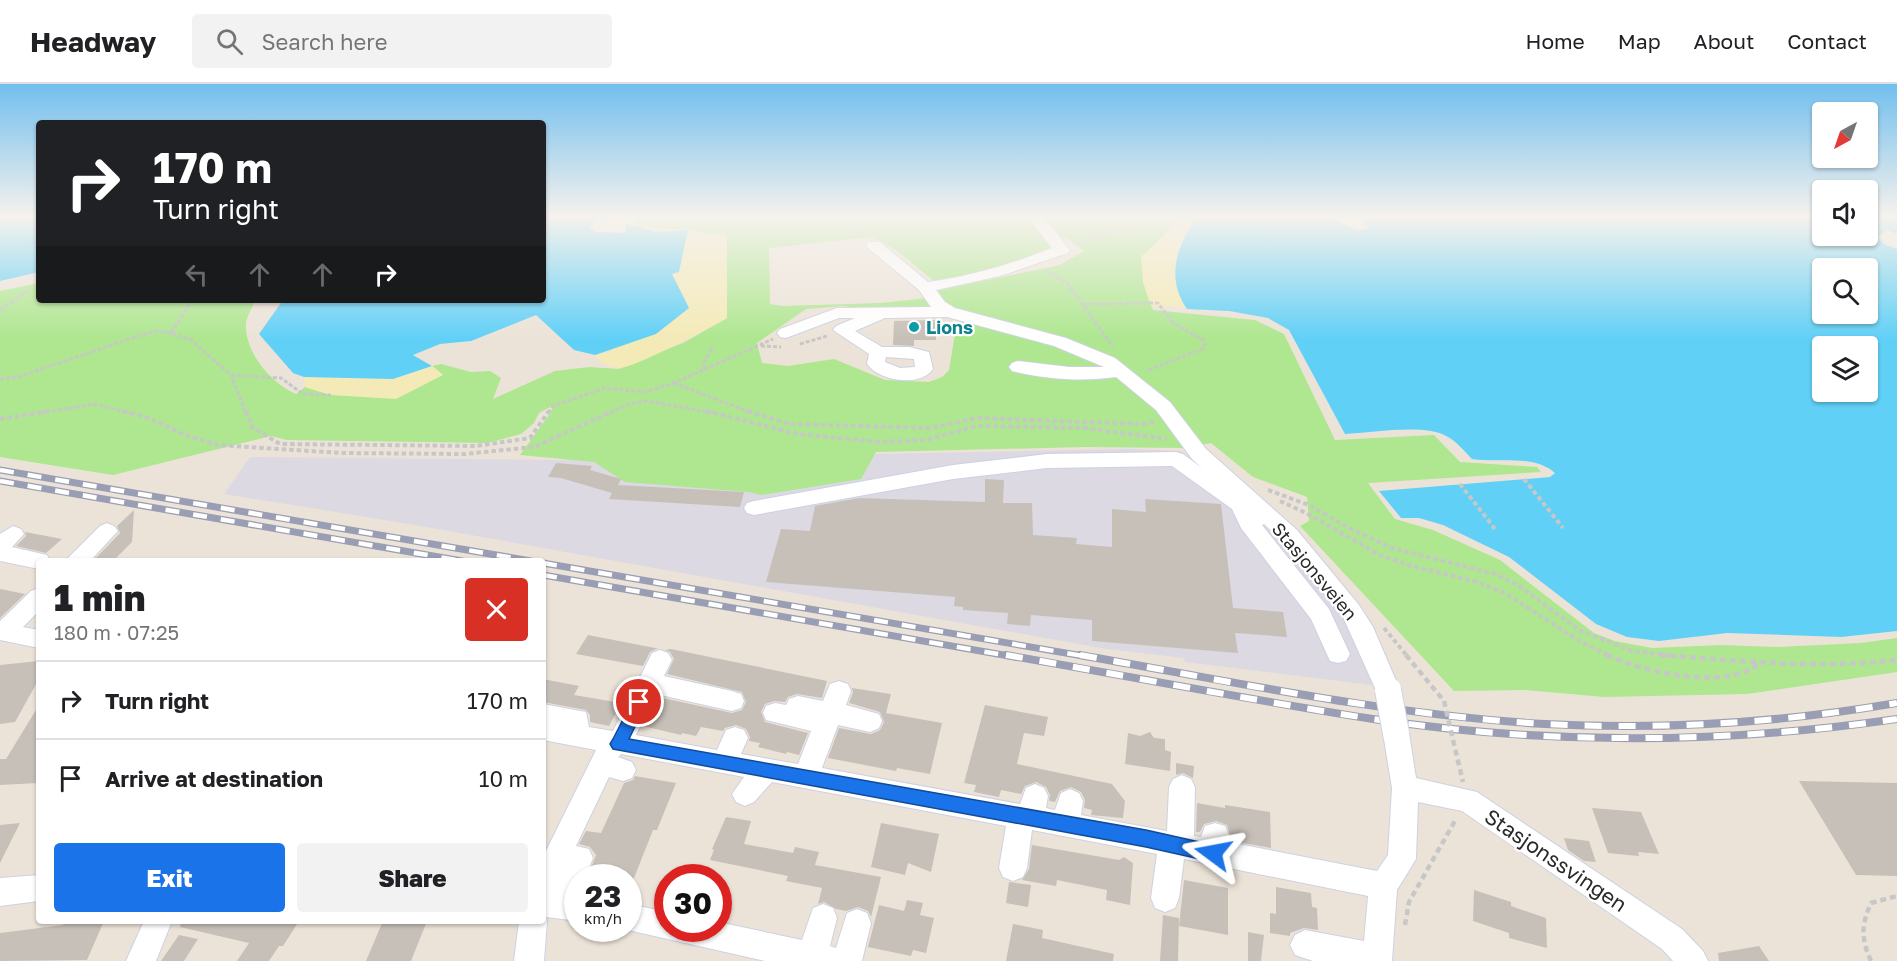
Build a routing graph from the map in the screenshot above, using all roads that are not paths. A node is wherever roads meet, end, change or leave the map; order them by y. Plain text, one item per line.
1 (888, 257) edge
2 (1045, 257) edge
3 (925, 287) junction
4 (949, 312) junction
5 (879, 314) junction
6 (786, 333) road end
7 (878, 352) dead end
8 (1018, 367) dead end
9 (1120, 371) junction
10 (754, 508) dead end
11 (1262, 512) junction
12 (107, 531) dead end
13 (0, 553) edge
14 (79, 558) edge
15 (36, 560) edge
16 (36, 600) edge
17 (2, 631) edge
18 (36, 638) edge
19 (1338, 654) dead end
20 (732, 700) dead end
21 (798, 706) dead end
22 (832, 709) junction
23 (775, 713) dead end
24 (546, 714) edge
25 (870, 721) dead end
26 (546, 730) edge
27 (577, 736) junction
28 (735, 738) dead end
29 (612, 752) junction
30 (723, 762) junction
31 (763, 763) junction
32 (808, 771) junction
33 (1182, 787) dead end
34 (1405, 788) junction
35 (745, 794) dead end
36 (1029, 810) junction
37 (1176, 845) junction
38 (579, 858) dead end
39 (1013, 868) dead end
40 (36, 886) edge
41 (1383, 886) junction
42 (0, 892) edge
43 (1165, 898) dead end
44 (556, 900) edge
45 (823, 918) dead end
46 (856, 922) dead end
47 (157, 924) edge
48 (533, 924) edge
49 (730, 942) edge
50 (1305, 945) dead end
51 (779, 956) edge
52 (823, 959) edge
53 (1377, 960) edge
54 (141, 961) edge
55 (529, 961) edge
56 (847, 961) edge
57 (1693, 961) edge

1 - 3 street
2 - 3 street
3 - 4 street
4 - 5 street
4 - 9 street, Stasjonsveien
5 - 6 street
5 - 7 street
8 - 9 street
9 - 11 street, Stasjonsveien
10 - 11 street
11 - 19 street
11 - 34 street, Stasjonsveien, bridge
12 - 14 street
13 - 15 street
16 - 17 street
17 - 18 street
20 - 29 street
21 - 22 street
22 - 23 street
22 - 25 street
22 - 32 street
24 - 27 street
26 - 27 street
27 - 29 street
28 - 30 street
29 - 30 street
29 - 44 street
30 - 31 street
31 - 32 street
31 - 35 street
32 - 36 street
33 - 37 street
34 - 41 street, Stasjonsveien
34 - 57 street, Stasjonssvingen
36 - 37 street
36 - 39 street
37 - 41 street
37 - 43 street
38 - 44 street
40 - 42 street
41 - 53 street
45 - 52 street
46 - 56 street
47 - 54 street
48 - 55 street
49 - 51 street
50 - 53 street
51 - 52 street

